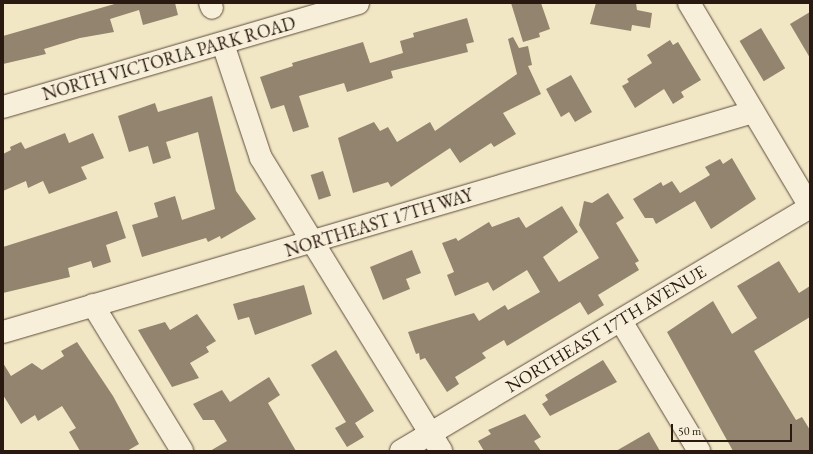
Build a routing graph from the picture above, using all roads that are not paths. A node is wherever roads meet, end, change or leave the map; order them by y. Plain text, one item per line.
1 (358, 3) edge
2 (689, 3) edge
3 (223, 44) junction
4 (3, 107) edge
5 (753, 112) junction
6 (810, 207) edge
7 (315, 243) junction
8 (93, 306) junction
9 (621, 321) junction
10 (3, 332) edge
11 (436, 442) edge
12 (182, 451) edge
13 (401, 451) edge
14 (699, 451) edge

1 - 3 street, NORTH VICTORIA PARK ROAD
2 - 5 street
3 - 4 street, NORTH VICTORIA PARK ROAD
3 - 7 street
5 - 6 street
5 - 7 street, NORTHEAST 17TH WAY
6 - 9 street, NORTHEAST 17TH AVENUE
7 - 8 street, NORTHEAST 17TH WAY
7 - 11 street
8 - 10 street, NORTHEAST 17TH WAY
8 - 12 street
9 - 11 street, NORTHEAST 17TH AVENUE
9 - 14 street
11 - 13 street, NORTHEAST 17TH AVENUE

